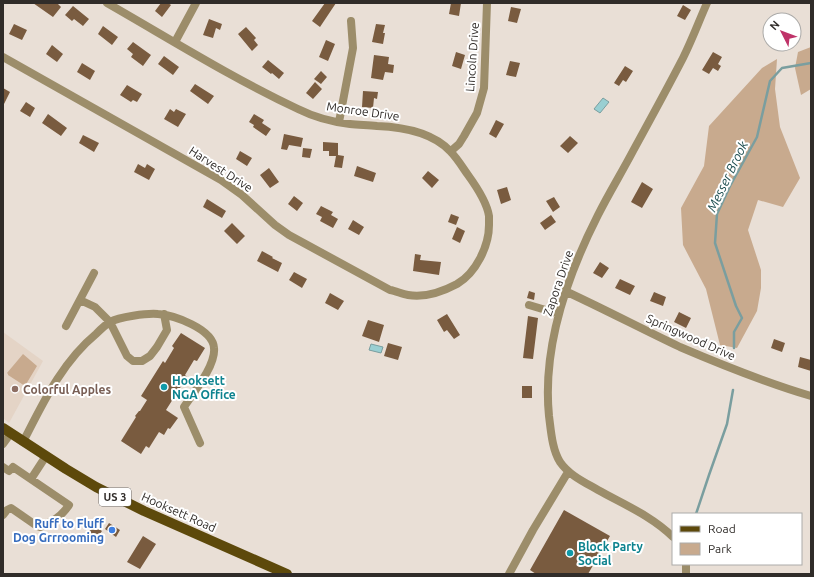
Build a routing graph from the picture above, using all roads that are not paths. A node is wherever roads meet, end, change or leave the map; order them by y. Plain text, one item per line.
1 (107, 3) edge
2 (196, 3) edge
3 (487, 3) edge
4 (707, 3) edge
5 (351, 21) dead end
6 (175, 42) junction
7 (3, 57) edge
8 (339, 122) junction
9 (451, 151) junction
10 (94, 273) dead end
11 (565, 292) junction
12 (425, 296) joint
13 (80, 300) junction
14 (529, 305) dead end
15 (164, 314) junction
16 (558, 314) junction
17 (110, 322) junction
18 (66, 326) dead end
19 (811, 396) edge
20 (7, 431) edge
21 (23, 442) junction
22 (200, 443) dead end
23 (3, 444) edge
24 (46, 456) junction
25 (3, 467) edge
26 (568, 472) junction
27 (31, 479) junction
28 (3, 515) edge
29 (672, 536) edge
30 (284, 573) edge
31 (509, 574) edge

1 - 6 street, Monroe Drive
2 - 6 street
3 - 9 street, Lincoln Drive
4 - 11 street, Zapora Drive
5 - 8 street
6 - 8 street, Monroe Drive
7 - 12 street, Harvest Drive
8 - 9 street, Monroe Drive
9 - 12 street, Monroe Drive
10 - 13 street
11 - 16 street, Zapora Drive
11 - 19 street, Springwood Drive
13 - 17 street
13 - 18 street
14 - 16 street
15 - 17 street
15 - 17 street
15 - 22 street
16 - 26 street, Zapora Drive
17 - 21 street
20 - 21 main road, Hooksett Road / US 3
20 - 23 street
21 - 24 main road, Hooksett Road / US 3
24 - 27 street
24 - 30 main road, Hooksett Road / US 3
25 - 27 street
26 - 29 street, Zapora Drive
26 - 31 street
27 - 28 street

